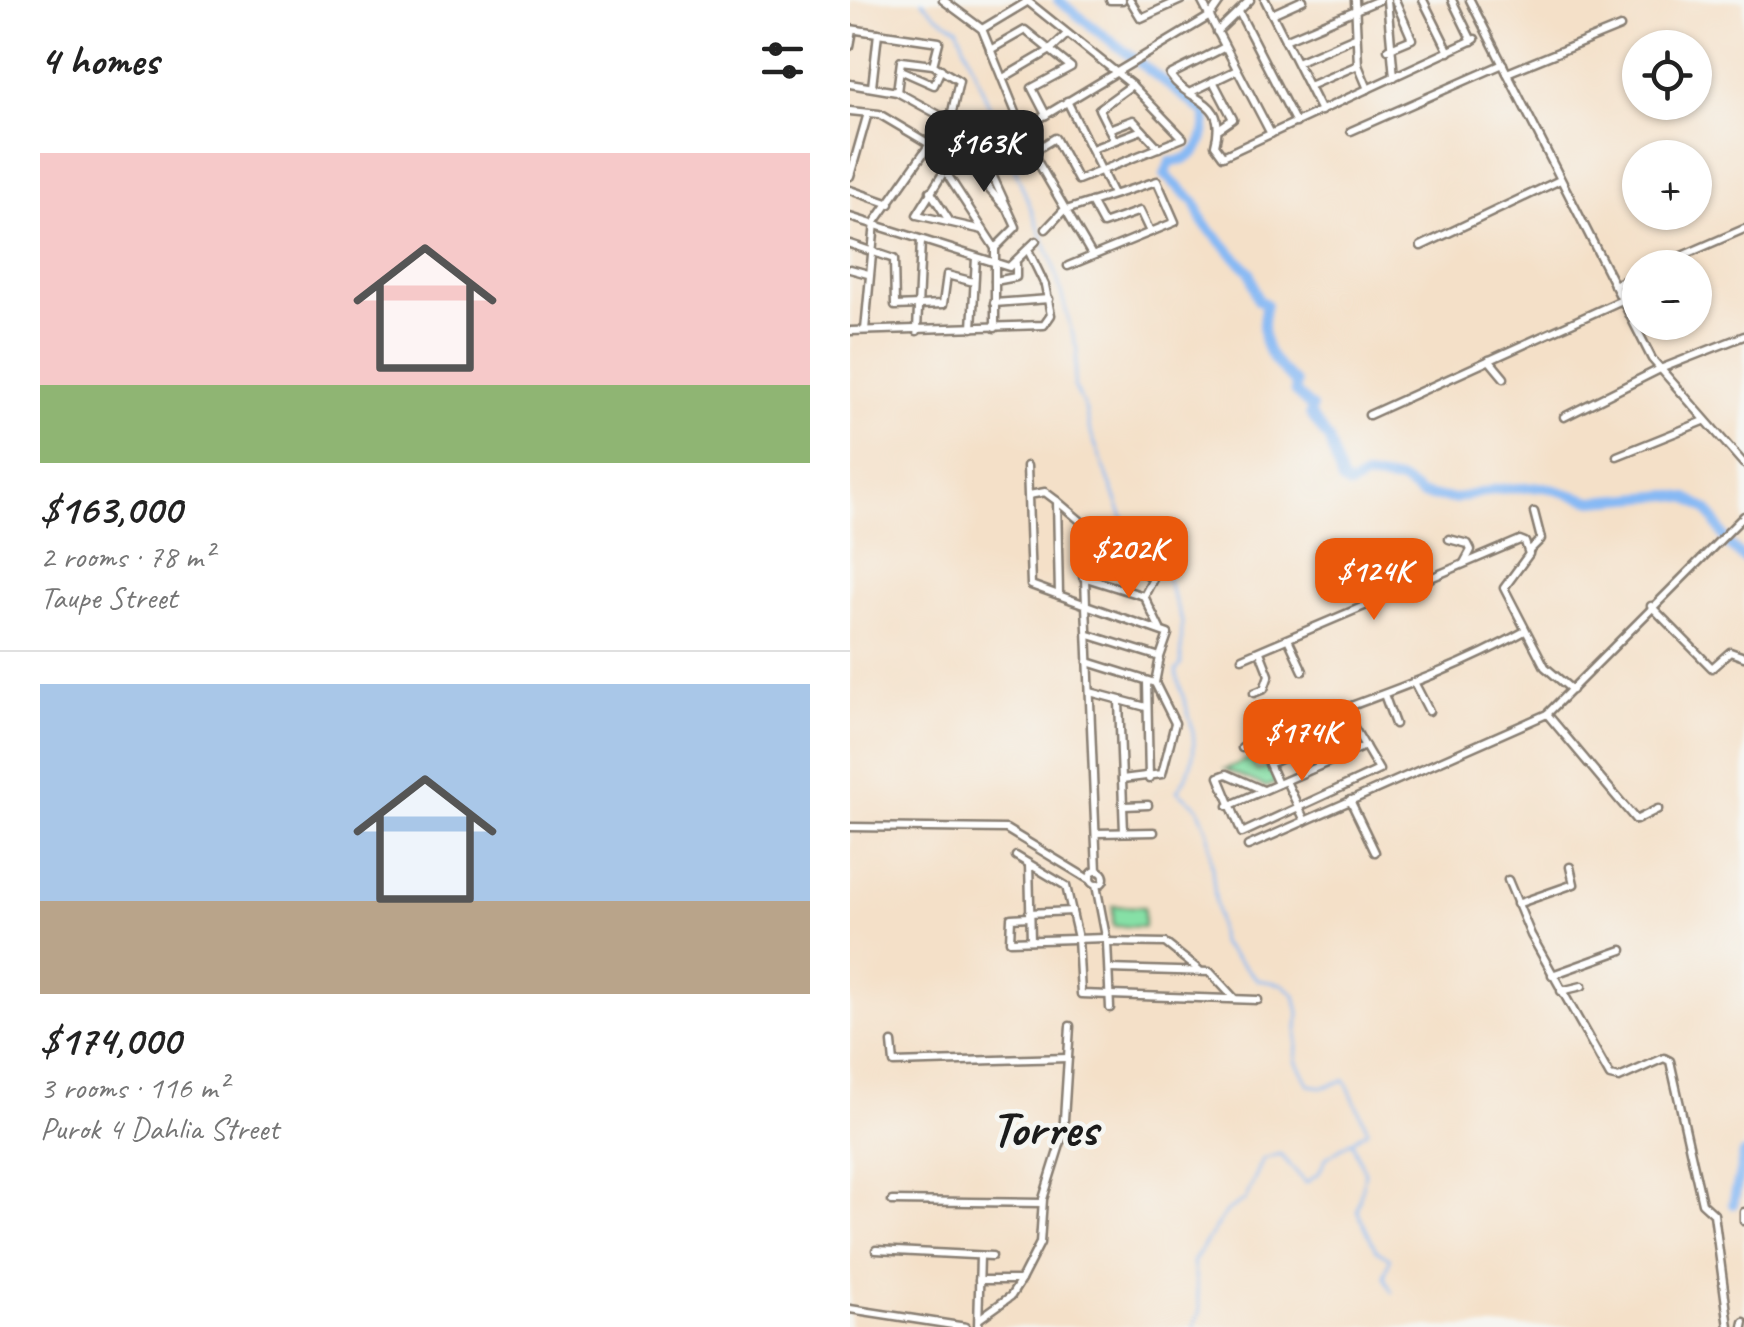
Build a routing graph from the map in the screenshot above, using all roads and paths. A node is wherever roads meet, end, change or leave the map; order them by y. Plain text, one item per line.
1 (943, 0) edge
2 (1130, 0) edge
3 (1181, 0) edge
4 (1201, 0) edge
5 (1221, 0) edge
6 (1250, 0) edge
7 (1265, 0) edge
8 (1303, 0) edge
9 (1379, 0) edge
10 (1387, 0) edge
11 (1395, 0) edge
12 (1423, 0) edge
13 (1452, 0) edge
14 (1470, 0) edge
15 (1026, 1) edge
16 (1356, 4) edge
17 (1238, 12) junction
18 (1272, 14) junction
19 (1210, 16) junction
20 (1620, 27) dead end
21 (982, 29) junction
22 (851, 30) edge
23 (878, 32) junction
24 (1218, 32) junction
25 (1066, 34) junction
26 (1356, 37) junction
27 (1285, 40) junction
28 (850, 46) edge
29 (1224, 46) junction
30 (1388, 49) junction
31 (990, 50) junction
32 (1049, 50) junction
33 (1449, 52) junction
34 (1296, 62) junction
35 (1503, 64) junction
36 (1358, 65) junction
37 (937, 67) junction
38 (900, 70) junction
39 (1237, 70) junction
40 (1117, 72) junction
41 (1507, 72) junction
42 (1394, 77) junction
43 (1002, 78) junction
44 (1213, 82) junction
45 (850, 84) edge
46 (1132, 85) junction
47 (1309, 86) junction
48 (872, 87) junction
49 (1368, 89) junction
50 (897, 92) junction
51 (1191, 92) junction
52 (1066, 102) junction
53 (850, 110) edge
54 (1321, 111) junction
55 (868, 113) junction
56 (1046, 115) junction
57 (1296, 122) junction
58 (1024, 128) junction
59 (1109, 128) junction
60 (1220, 128) junction
61 (1142, 130) junction
62 (1351, 131) dead end
63 (1271, 134) junction
64 (1114, 139) junction
65 (850, 143) edge
66 (861, 144) junction
67 (978, 144) junction
68 (934, 146) junction
69 (1160, 148) junction
70 (1092, 149) junction
71 (1032, 152) junction
72 (985, 162) junction
73 (945, 170) junction
74 (1102, 170) junction
75 (850, 176) edge
76 (1560, 180) junction
77 (850, 190) edge
78 (930, 192) junction
79 (1112, 194) junction
80 (1091, 202) junction
81 (890, 204) junction
82 (1006, 207) junction
83 (1063, 211) junction
84 (850, 218) edge
85 (951, 223) junction
86 (874, 225) junction
87 (1046, 228) dead end
88 (1744, 229) edge
89 (984, 230) junction
90 (1150, 232) junction
91 (921, 240) junction
92 (1036, 241) dead end
93 (850, 244) edge
94 (1421, 246) dead end
95 (996, 248) junction
96 (870, 250) junction
97 (1696, 250) edge
98 (1029, 252) junction
99 (1092, 256) junction
100 (976, 258) junction
101 (998, 262) junction
102 (1016, 263) junction
103 (1068, 266) dead end
104 (850, 269) edge
105 (868, 274) junction
106 (995, 281) junction
107 (974, 282) junction
108 (1622, 282) edge
109 (1614, 285) junction
110 (1049, 299) junction
111 (1622, 300) joint
112 (994, 303) junction
113 (917, 306) junction
114 (972, 328) junction
115 (995, 328) junction
116 (865, 330) junction
117 (850, 331) edge
118 (917, 331) junction
119 (1744, 336) edge
120 (1644, 340) edge
121 (1489, 360) junction
122 (1660, 369) junction
123 (1504, 378) dead end
124 (1369, 415) dead end
125 (1564, 417) dead end
126 (1704, 421) junction
127 (1617, 456) dead end
128 (1744, 464) edge
129 (1028, 466) dead end
130 (1029, 496) junction
131 (1056, 501) junction
132 (1534, 512) dead end
133 (1744, 516) edge
134 (1083, 523) junction
135 (1449, 539) dead end
136 (1083, 548) junction
137 (1529, 551) junction
138 (1112, 557) junction
139 (1463, 564) junction
140 (1083, 577) junction
141 (1059, 595) junction
142 (1144, 596) junction
143 (1086, 606) junction
144 (1651, 606) junction
145 (1160, 630) junction
146 (1525, 632) junction
147 (1088, 635) junction
148 (1290, 641) junction
149 (1260, 652) junction
150 (1160, 657) junction
151 (1744, 657) edge
152 (1242, 658) dead end
153 (1088, 662) junction
154 (1303, 671) dead end
155 (1151, 682) junction
156 (1415, 684) junction
157 (1572, 690) junction
158 (1090, 692) junction
159 (1254, 693) dead end
160 (1385, 697) junction
161 (1120, 701) junction
162 (1146, 708) junction
163 (1428, 710) dead end
164 (1548, 714) junction
165 (1395, 724) dead end
166 (1366, 746) junction
167 (1242, 748) dead end
168 (1149, 779) junction
169 (1122, 780) junction
170 (1282, 783) junction
171 (1264, 790) junction
172 (1350, 800) junction
173 (1148, 804) dead end
174 (1124, 806) junction
175 (1228, 806) junction
176 (1298, 806) junction
177 (1658, 810) dead end
178 (1304, 821) junction
179 (850, 827) edge
180 (1124, 832) junction
181 (1154, 832) dead end
182 (1096, 833) junction
183 (1248, 846) dead end
184 (1375, 852) dead end
185 (1016, 856) dead end
186 (1028, 863) junction
187 (1570, 867) dead end
188 (1508, 880) dead end
189 (1093, 882) junction
190 (1518, 904) junction
191 (1072, 911) junction
192 (1029, 915) junction
193 (1078, 938) junction
194 (1031, 940) junction
195 (1107, 940) junction
196 (1622, 950) dead end
197 (1109, 969) junction
198 (1200, 971) junction
199 (1552, 975) junction
200 (1582, 986) dead end
201 (1562, 990) junction
202 (1110, 996) junction
203 (1234, 999) junction
204 (1258, 1000) dead end
205 (1110, 1008) dead end
206 (1070, 1026) dead end
207 (892, 1044) dead end
208 (1068, 1058) junction
209 (892, 1201) dead end
210 (1042, 1203) junction
211 (1744, 1212) edge
212 (1744, 1221) edge
213 (876, 1250) dead end
214 (980, 1256) junction
215 (992, 1256) dead end
216 (980, 1280) junction
217 (1021, 1280) junction
218 (850, 1309) edge
219 (978, 1323) edge
220 (966, 1327) edge
221 (1729, 1327) edge

1 - 21 street
2 - 3 street
4 - 19 street
5 - 19 street
6 - 17 street
7 - 18 street
8 - 18 street
9 - 16 street
10 - 30 street
11 - 30 street
12 - 33 street
13 - 33 street
14 - 35 street
15 - 21 street
15 - 25 street
16 - 26 street
16 - 27 street
17 - 24 street
17 - 57 street
18 - 27 street
19 - 24 street
19 - 40 street
20 - 41 street
21 - 31 street
22 - 23 street
22 - 28 street
23 - 37 street
23 - 48 street
24 - 29 street
25 - 32 street
25 - 40 street
26 - 34 street
26 - 36 street
27 - 34 street
29 - 39 street
29 - 51 street
30 - 42 street
31 - 32 street
31 - 43 street
32 - 43 street
32 - 56 street
33 - 42 street
34 - 47 street
35 - 41 street
35 - 62 street
36 - 47 street
36 - 49 street
37 - 38 street
37 - 38 street
37 - 50 street
38 - 50 street
39 - 44 street
39 - 63 street
40 - 46 street
40 - 52 street
41 - 76 street
42 - 49 street
43 - 58 street
44 - 51 street
44 - 60 street
45 - 48 street
46 - 59 street
46 - 69 street
47 - 54 street
48 - 50 street
49 - 54 street
51 - 60 street
52 - 56 street
52 - 70 street
53 - 55 street
54 - 57 street
55 - 66 street
55 - 68 street
56 - 58 street
57 - 63 street
58 - 67 street
58 - 71 street
59 - 61 street
59 - 64 street
60 - 63 street
61 - 64 street
61 - 69 street
64 - 70 street
65 - 66 street
66 - 75 street
67 - 68 street
67 - 72 street
68 - 73 street
68 - 81 street
69 - 74 street
70 - 74 street
71 - 74 street
71 - 83 street
72 - 82 street
72 - 82 street
73 - 78 street
73 - 89 street
74 - 79 street
76 - 94 street
76 - 109 street
77 - 81 street
78 - 85 street
78 - 85 street
79 - 80 street
79 - 90 street
80 - 83 street
80 - 90 street
81 - 86 street
82 - 95 street
83 - 87 street
83 - 99 street
84 - 86 street
85 - 89 street
86 - 91 street
86 - 96 street
88 - 97 street
89 - 95 street
90 - 99 street
91 - 100 street
91 - 113 street
92 - 98 street
93 - 96 street
95 - 101 street
96 - 105 street
96 - 113 street
98 - 102 street
98 - 110 street
99 - 103 street
100 - 101 street
100 - 107 street
101 - 102 street
101 - 106 street
102 - 106 street
104 - 105 street
105 - 116 street
106 - 112 street
107 - 113 street
107 - 114 street
108 - 109 street
109 - 111 street
110 - 112 street
110 - 115 street
111 - 121 street
112 - 115 street
113 - 118 street
114 - 115 street
114 - 118 street
116 - 117 street
116 - 118 street
119 - 122 street
120 - 122 street
121 - 123 street
121 - 124 street
122 - 125 street
122 - 126 street
126 - 127 street
126 - 128 street
129 - 130 street
130 - 131 street
130 - 141 street
131 - 134 street
131 - 141 street
132 - 137 street
133 - 144 street
134 - 136 street
134 - 138 street
135 - 139 street
136 - 138 street
136 - 140 street
137 - 139 street
137 - 146 street
138 - 142 street
139 - 148 street
140 - 142 street
140 - 143 street
141 - 143 street
142 - 145 street
143 - 145 street
143 - 147 street
144 - 151 street
144 - 157 street
145 - 150 street
146 - 156 street
146 - 157 street
147 - 150 street
147 - 153 street
148 - 149 street
148 - 154 street
149 - 152 street
149 - 159 street
150 - 155 street
153 - 155 street
153 - 158 street
155 - 162 street
155 - 168 street
156 - 160 street
156 - 163 street
157 - 164 street
158 - 161 street
158 - 182 street
160 - 165 street
160 - 167 street
161 - 162 street
161 - 169 street
162 - 168 street
164 - 172 street
164 - 177 street
166 - 170 street
166 - 170 street
166 - 176 street
168 - 169 street
169 - 174 street
170 - 171 street
170 - 176 street
171 - 175 street
171 - 175 street
172 - 178 street
172 - 184 street
173 - 174 street
174 - 180 street
175 - 176 street
176 - 178 street
178 - 183 street
179 - 189 street
180 - 181 street
180 - 182 street
182 - 189 street
185 - 186 street
186 - 191 street
186 - 192 street
187 - 190 street
188 - 190 street
189 - 195 street
190 - 199 street
191 - 192 street
191 - 193 street
192 - 194 street
192 - 194 street
193 - 194 street
193 - 195 street
193 - 202 street
195 - 197 street
195 - 198 street
196 - 199 street
197 - 198 street
197 - 202 street
198 - 203 street
199 - 201 street
200 - 201 street
201 - 221 street
202 - 203 street
202 - 205 street
203 - 204 street
206 - 208 street
207 - 208 street
208 - 210 street
209 - 210 street
210 - 217 street
211 - 212 street
213 - 214 street
214 - 215 street
214 - 216 street
216 - 217 street
216 - 219 street
217 - 219 street
218 - 220 street

